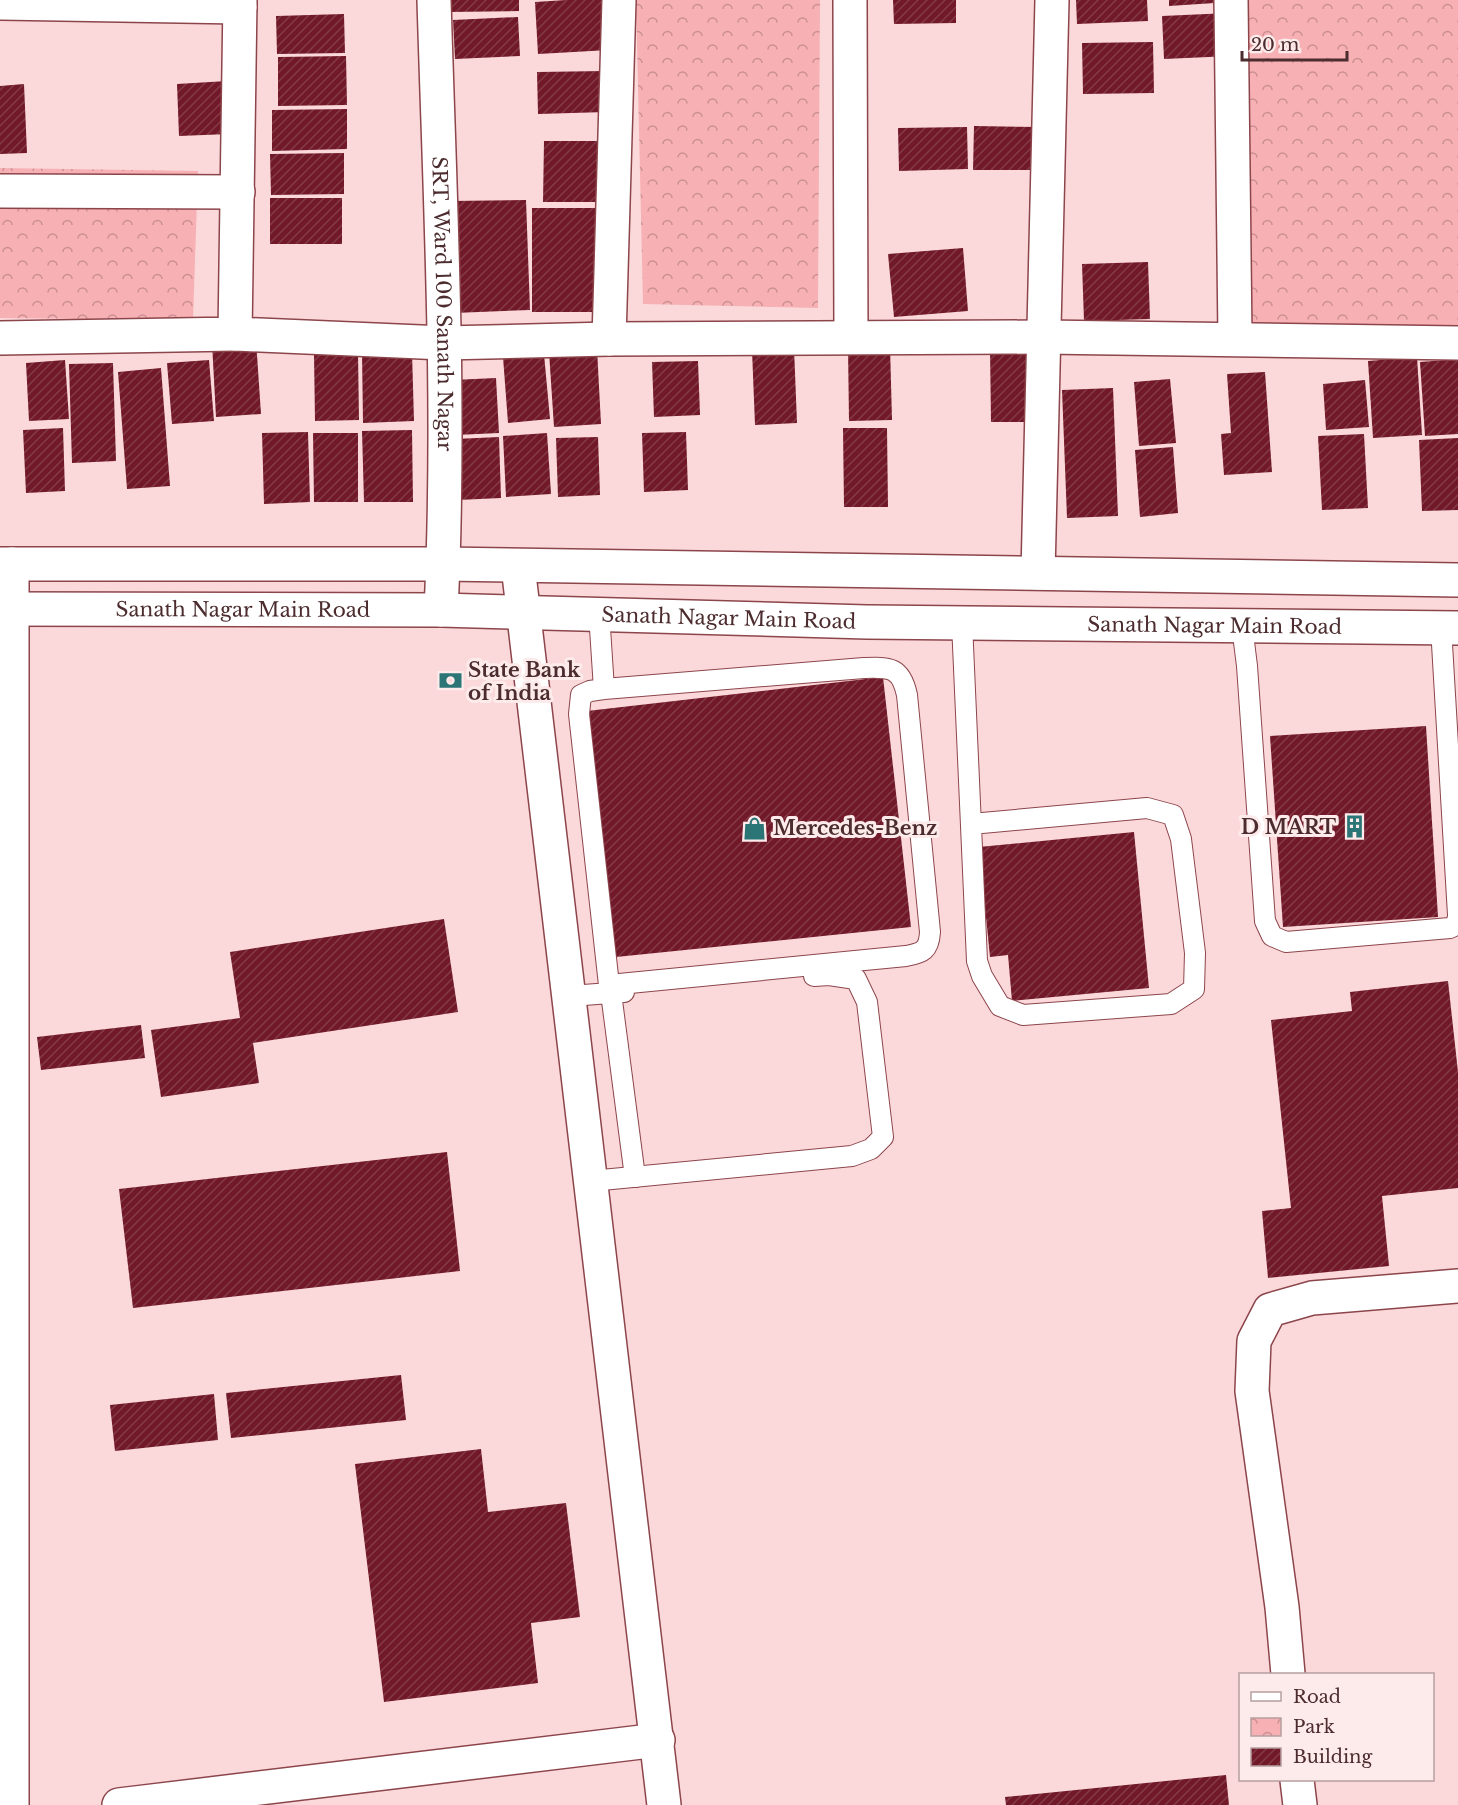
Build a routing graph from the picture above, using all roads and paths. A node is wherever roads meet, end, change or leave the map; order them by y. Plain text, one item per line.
1 (434, 0) edge
2 (619, 0) edge
3 (850, 0) edge
4 (1052, 0) edge
5 (1232, 0) edge
6 (0, 3) edge
7 (240, 3) edge
8 (0, 191) edge
9 (238, 192) junction
10 (235, 334) junction
11 (1044, 336) junction
12 (851, 337) junction
13 (0, 338) edge
14 (609, 339) junction
15 (1235, 339) junction
16 (444, 343) junction
17 (1458, 343) edge
18 (6, 564) edge
19 (443, 564) junction
20 (518, 567) junction
21 (1038, 573) junction
22 (1458, 580) edge
23 (5, 609) edge
24 (441, 610) junction
25 (523, 611) junction
26 (599, 614) junction
27 (962, 623) junction
28 (1242, 626) junction
29 (1449, 627) edge
30 (604, 689) junction
31 (971, 824) junction
32 (1458, 916) edge
33 (610, 989) junction
34 (569, 993) junction
35 (635, 1177) junction
36 (591, 1181) junction
37 (1458, 1286) edge
38 (1288, 1673) edge
39 (658, 1740) junction
40 (1297, 1781) edge
41 (12, 1805) edge
42 (119, 1805) edge
43 (664, 1805) edge
44 (1299, 1805) edge

1 - 16 street, SRT, Ward 100 Sanath Nagar
2 - 14 street
3 - 12 street
4 - 11 street
5 - 15 street
6 - 7 street
7 - 9 street
8 - 9 street
9 - 10 street
10 - 13 street
10 - 16 street
11 - 12 street
11 - 15 street
11 - 21 street
12 - 14 street
14 - 16 street
15 - 17 street
16 - 19 street, SRT, Ward 100 Sanath Nagar
18 - 19 street
18 - 23 street
19 - 20 street
19 - 24 street, SRT, Ward 100 Sanath Nagar
20 - 21 street
20 - 25 street
21 - 22 street
23 - 24 street, Sanath Nagar Main Road
23 - 41 street
24 - 25 street, Sanath Nagar Main Road
25 - 26 street, Sanath Nagar Main Road
25 - 34 street
26 - 27 street, Sanath Nagar Main Road
26 - 30 lane
27 - 28 street, Sanath Nagar Main Road
27 - 31 lane
28 - 29 street, Sanath Nagar Main Road
28 - 32 lane
29 - 32 lane
30 - 33 lane
30 - 33 lane
31 - 31 lane
33 - 34 lane
33 - 35 lane
33 - 35 lane
34 - 36 street
35 - 36 lane
36 - 39 street
37 - 38 street
39 - 42 street
39 - 43 street
40 - 44 street

